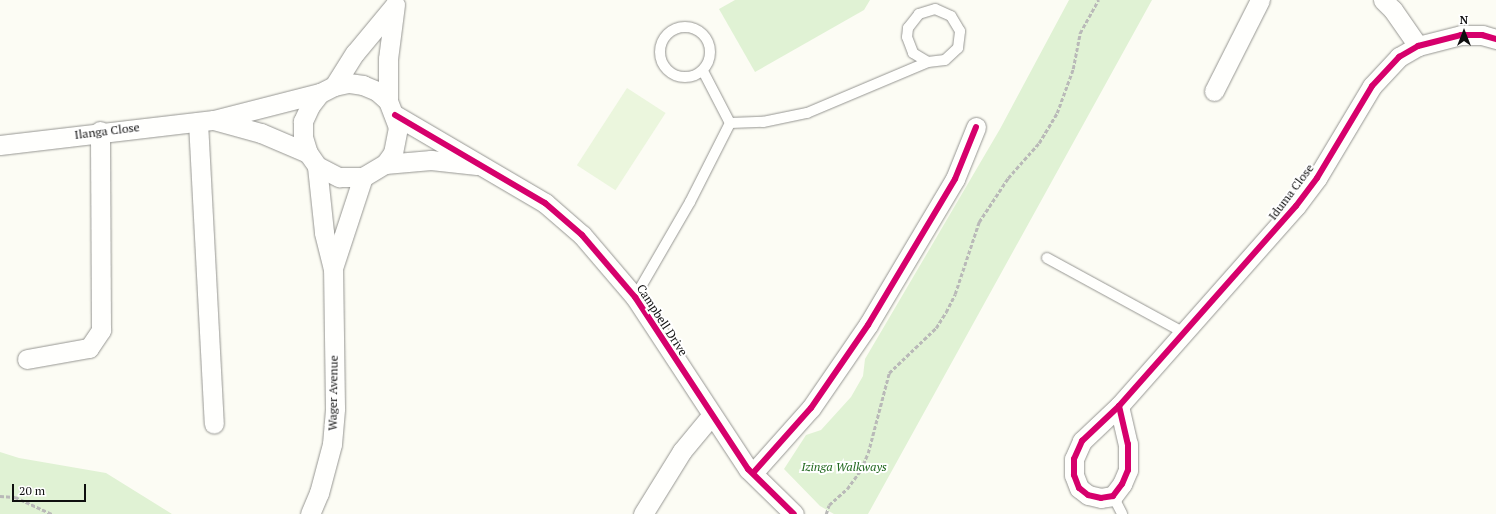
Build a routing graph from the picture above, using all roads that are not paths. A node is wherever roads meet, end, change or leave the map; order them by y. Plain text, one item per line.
1 (1260, 0) edge
2 (1383, 0) edge
3 (397, 2) edge
4 (1496, 39) edge
5 (1418, 46) junction
6 (928, 62) junction
7 (703, 71) junction
8 (327, 90) junction
9 (1214, 91) dead end
10 (392, 108) junction
11 (206, 121) junction
12 (730, 123) junction
13 (976, 127) dead end
14 (100, 131) junction
15 (0, 145) edge
16 (313, 159) junction
17 (385, 164) junction
18 (483, 166) junction
19 (363, 177) junction
20 (1047, 258) dead end
21 (332, 269) junction
22 (635, 297) junction
23 (1182, 332) junction
24 (27, 359) dead end
25 (1119, 406) junction
26 (711, 416) junction
27 (214, 424) dead end
28 (753, 473) junction
29 (1113, 496) junction
30 (310, 514) edge
31 (643, 514) edge
32 (794, 514) edge
33 (1122, 514) edge

1 - 9 street
2 - 5 street
3 - 8 street
3 - 10 street
4 - 5 street, Iduma Close
5 - 23 street, Iduma Close
6 - 6 lane
6 - 12 lane
7 - 7 lane
7 - 12 lane
8 - 10 street
8 - 11 street
8 - 16 street
10 - 17 street
10 - 18 street, Campbell Drive
11 - 14 street, Ilanga Close
11 - 16 street
11 - 27 street
12 - 22 lane
13 - 28 street
14 - 15 street, Ilanga Close
14 - 24 street
16 - 19 street
16 - 21 street
17 - 18 street
17 - 19 street
18 - 22 street, Campbell Drive
19 - 21 street
20 - 23 lane
21 - 30 street, Wager Avenue
22 - 26 street, Campbell Drive
23 - 25 street, Iduma Close
25 - 29 street
25 - 29 street, Iduma Close
26 - 28 street, Campbell Drive
26 - 31 street
28 - 32 street, Campbell Drive
29 - 33 lane

